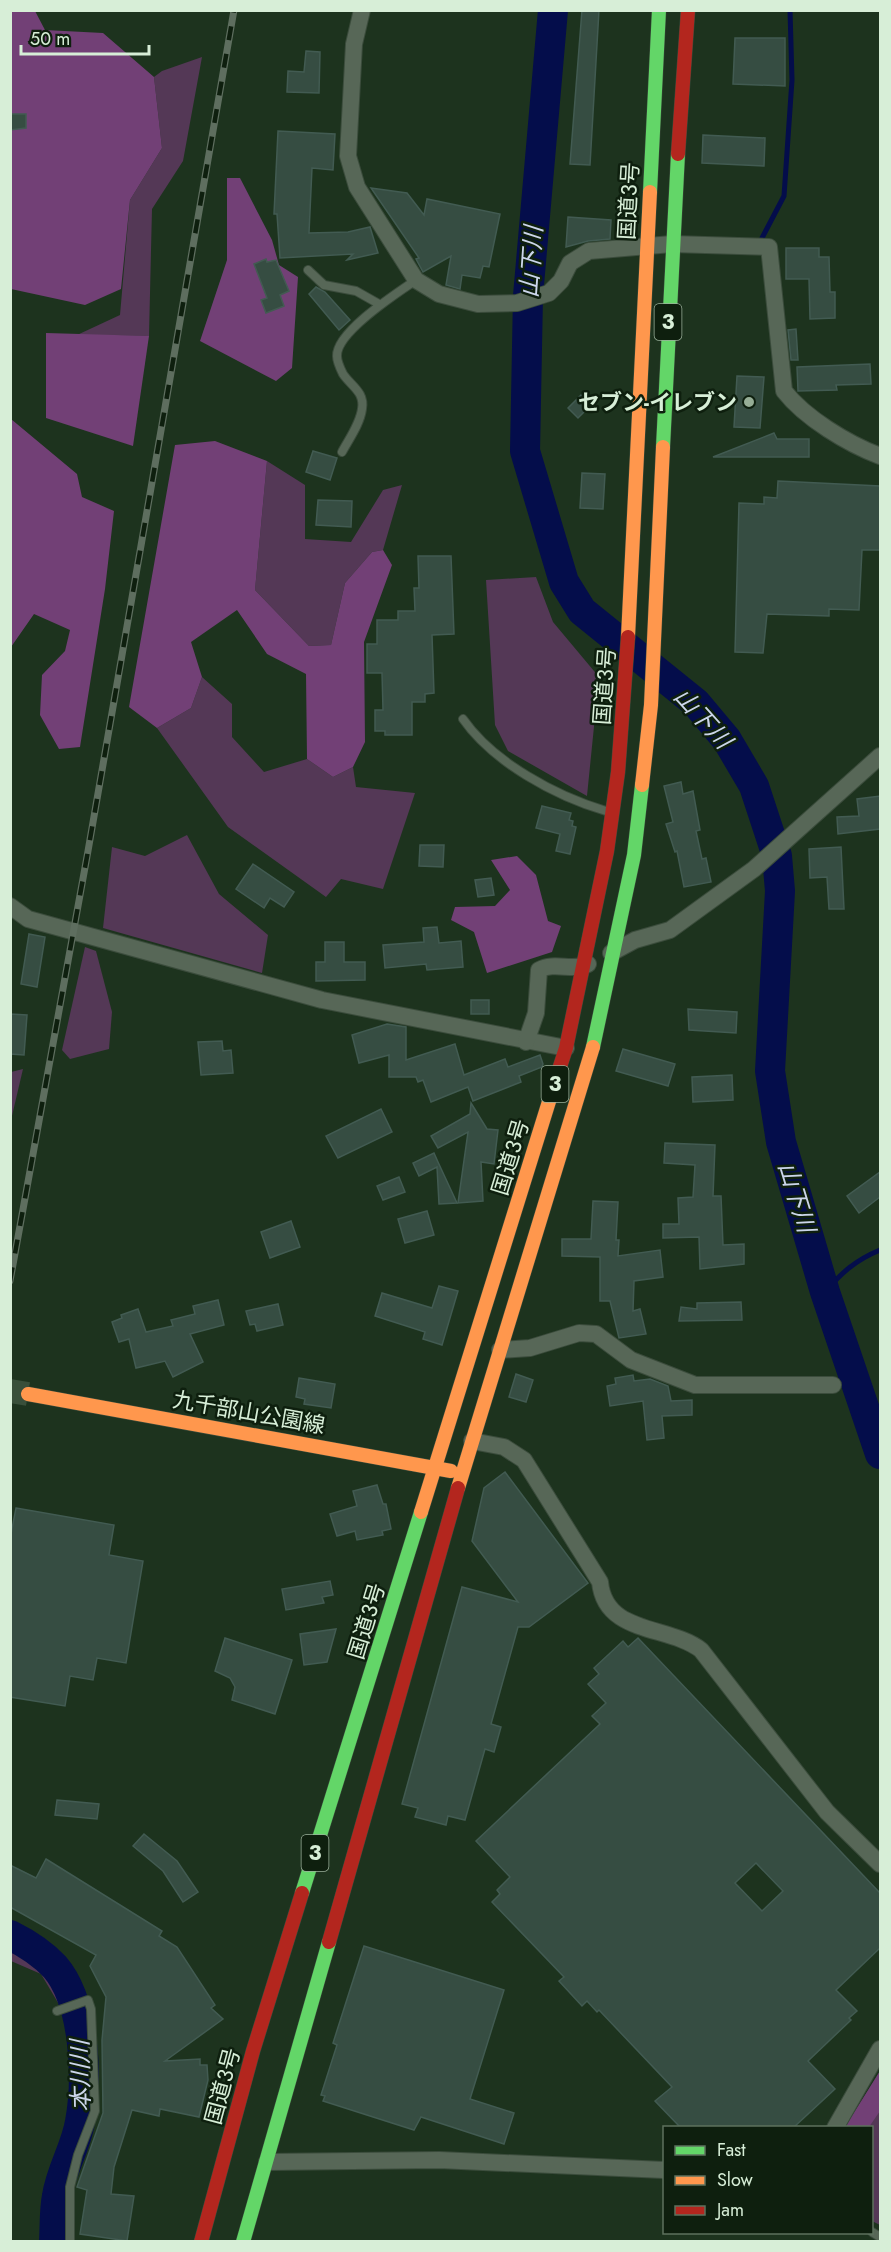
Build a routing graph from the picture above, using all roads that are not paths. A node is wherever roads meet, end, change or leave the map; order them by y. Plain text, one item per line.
1 (362, 10) edge
2 (659, 10) edge
3 (688, 10) edge
4 (672, 244) junction
5 (647, 246) junction
6 (308, 270) dead end
7 (416, 280) junction
8 (379, 304) junction
9 (342, 452) dead end
10 (880, 456) edge
11 (463, 719) dead end
12 (880, 756) edge
13 (612, 813) junction
14 (10, 906) edge
15 (615, 951) junction
16 (581, 968) junction
17 (526, 1041) junction
18 (566, 1048) junction
19 (500, 1350) junction
20 (833, 1385) dead end
21 (28, 1394) tunnel mouth
22 (472, 1441) junction
23 (436, 1467) junction
24 (462, 1474) junction
25 (880, 1864) edge
26 (57, 2011) dead end
27 (880, 2049) edge
28 (836, 2126) edge
29 (267, 2162) junction
30 (663, 2170) edge
31 (70, 2241) edge
32 (201, 2241) edge
33 (243, 2241) edge

1 - 7 street
2 - 5 main road, 国道3号 / 3
3 - 4 main road, 国道3号 / 3
4 - 5 street
4 - 10 street
4 - 15 main road, 国道3号 / 3
5 - 7 street
5 - 13 main road, 国道3号 / 3
6 - 8 lane
7 - 8 lane
8 - 9 lane
11 - 13 lane
12 - 15 street
13 - 16 main road, 国道3号 / 3
14 - 17 street
15 - 16 street
15 - 19 main road, 国道3号 / 3
16 - 17 street
16 - 18 main road, 国道3号 / 3
17 - 18 street
18 - 23 main road, 国道3号 / 3
19 - 20 street
19 - 22 main road, 国道3号 / 3
21 - 23 main road, 九千部山公園線
22 - 24 main road, 国道3号 / 3
22 - 25 street
23 - 24 main road, 九千部山公園線
23 - 32 main road, 国道3号 / 3
24 - 29 main road, 国道3号 / 3
26 - 31 lane
27 - 28 street
29 - 30 street
29 - 33 main road, 国道3号 / 3

